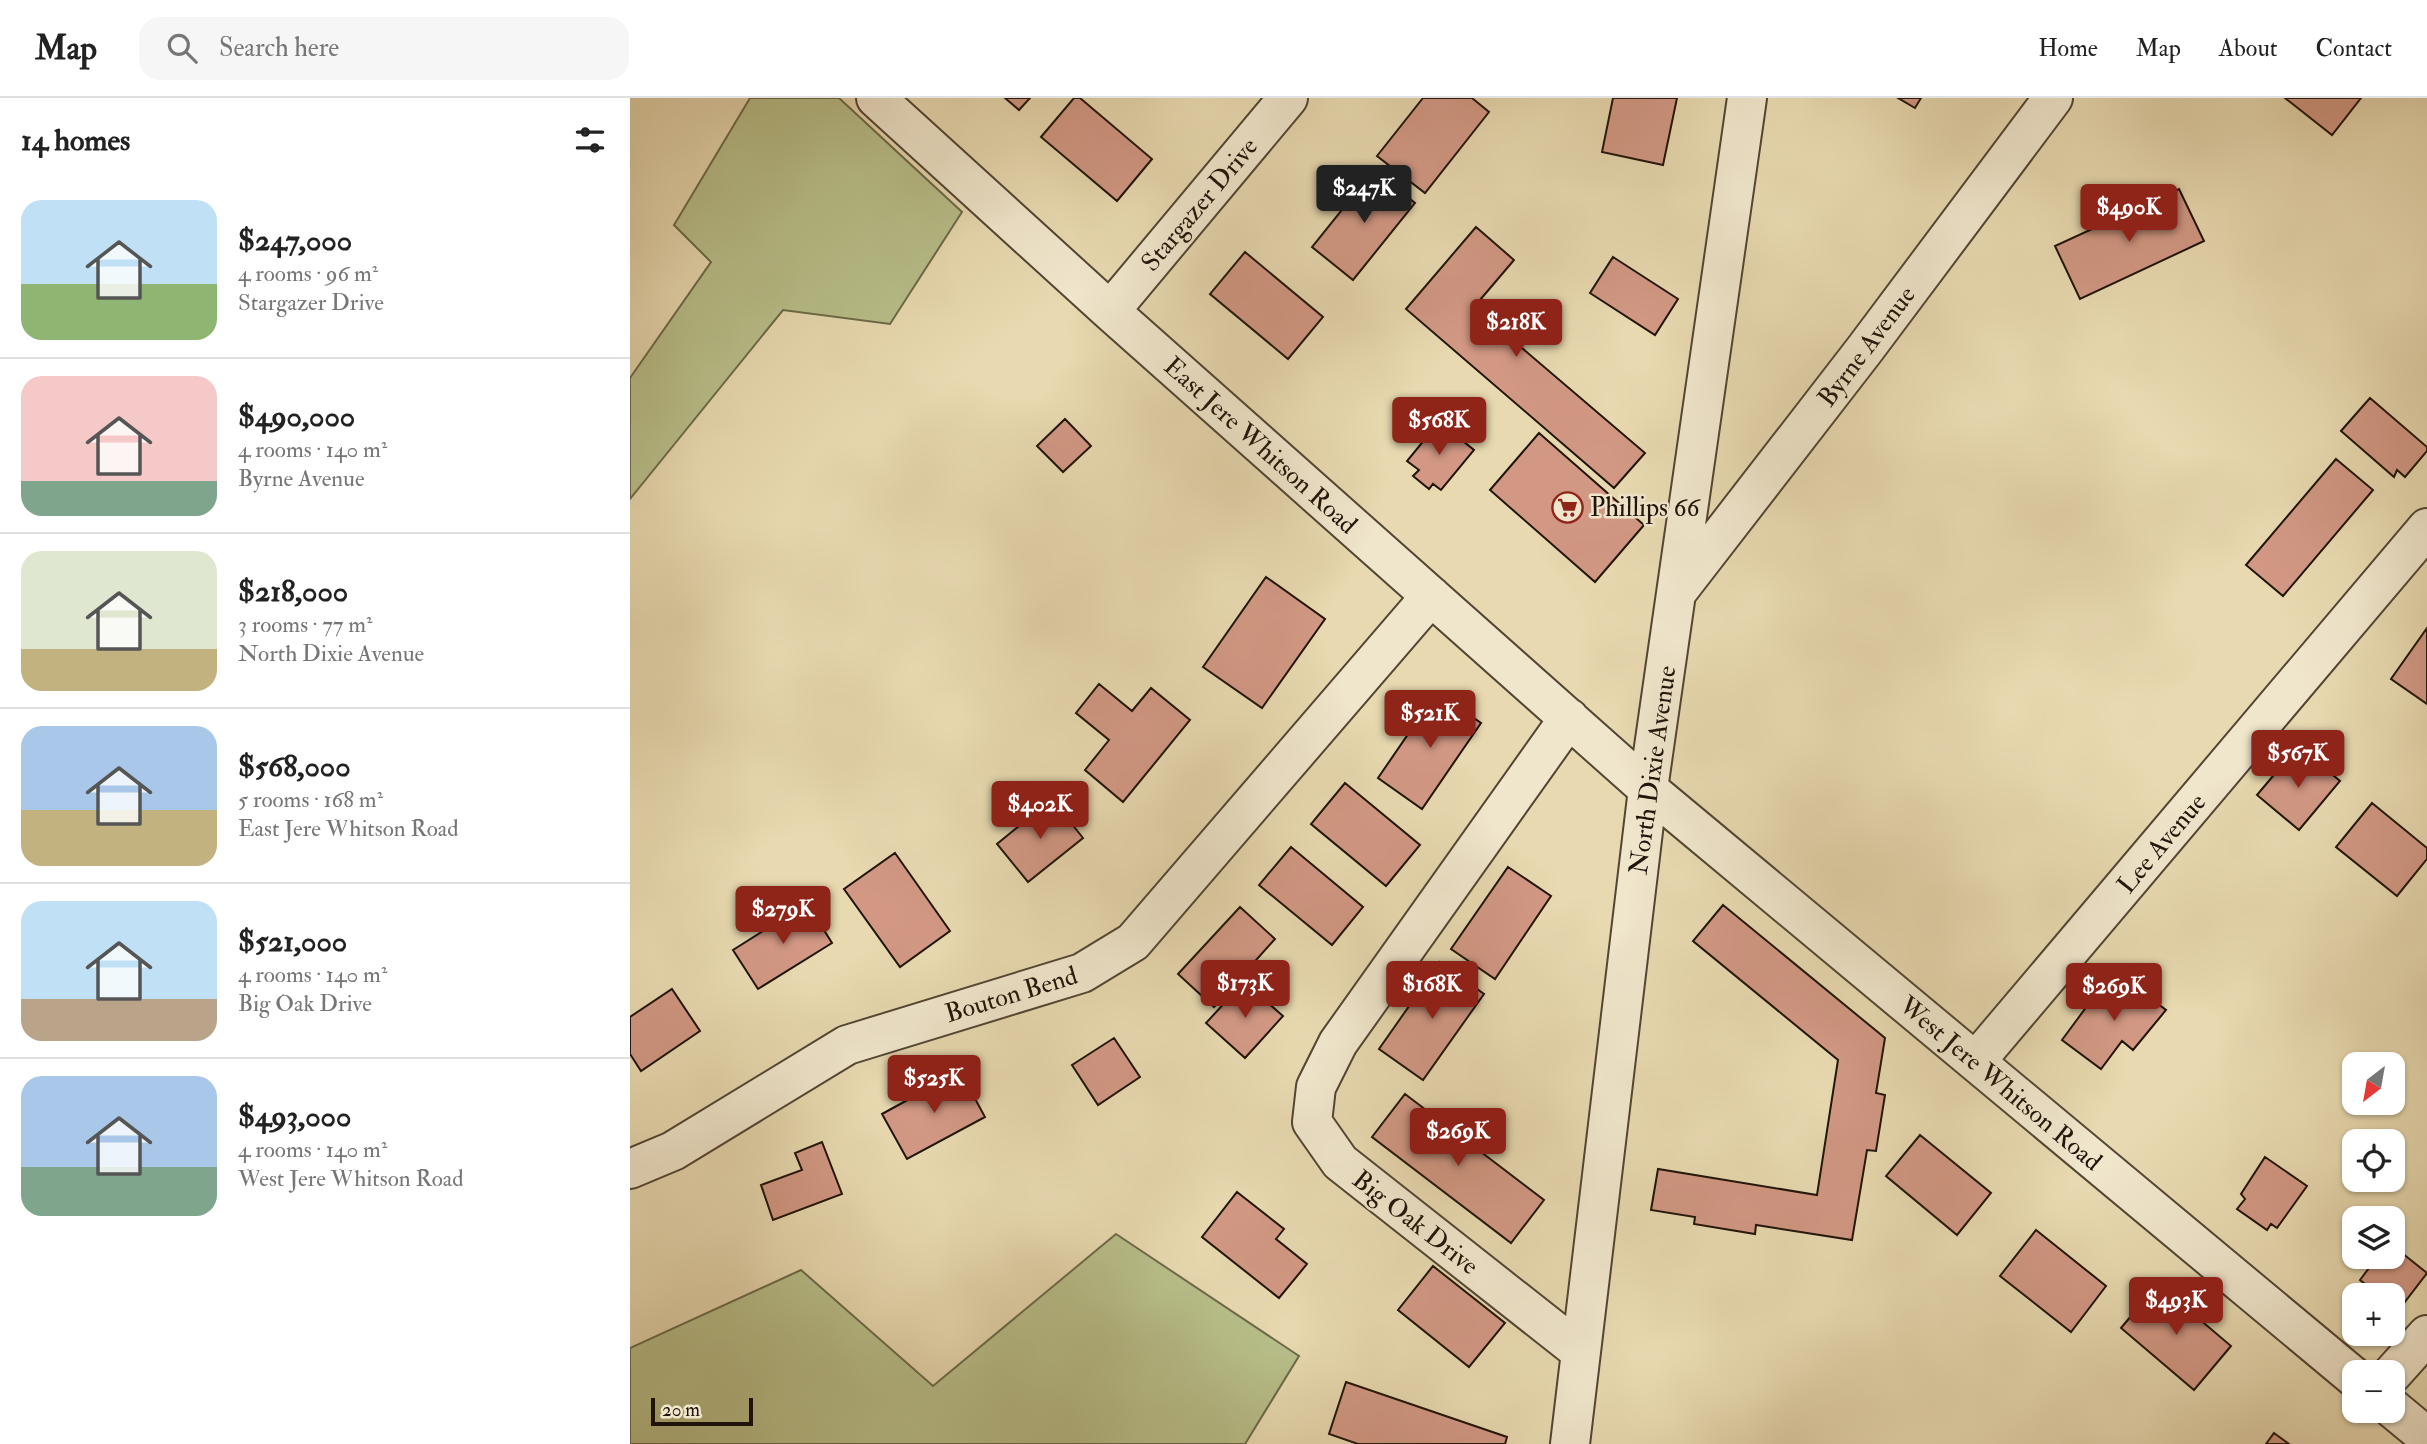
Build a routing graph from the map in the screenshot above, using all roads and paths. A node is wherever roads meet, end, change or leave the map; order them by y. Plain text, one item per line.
1 (876, 98) edge
2 (1288, 98) edge
3 (1747, 98) edge
4 (2053, 98) edge
5 (1110, 311) junction
6 (2427, 527) edge
7 (1677, 593) junction
8 (1431, 596) junction
9 (1569, 718) junction
10 (1648, 789) junction
11 (1976, 1061) junction
12 (630, 1169) edge
13 (2427, 1335) edge
14 (1581, 1352) junction
15 (2405, 1360) edge
16 (2342, 1367) edge
17 (2405, 1419) edge
18 (2427, 1437) edge
19 (1570, 1444) edge

1 - 5 street, East Jere Whitson Road
2 - 5 street, Stargazer Drive
3 - 7 street, North Dixie Avenue
4 - 7 street, Byrne Avenue
5 - 8 street, East Jere Whitson Road
6 - 11 street, Lee Avenue
7 - 10 street, North Dixie Avenue
8 - 9 street, East Jere Whitson Road
8 - 12 street, Bouton Bend
9 - 10 street, East Jere Whitson Road
9 - 14 street, Big Oak Drive
10 - 11 street, West Jere Whitson Road
10 - 14 street, North Dixie Avenue
11 - 16 street, West Jere Whitson Road
13 - 15 street
14 - 19 street, North Dixie Avenue
17 - 18 street

